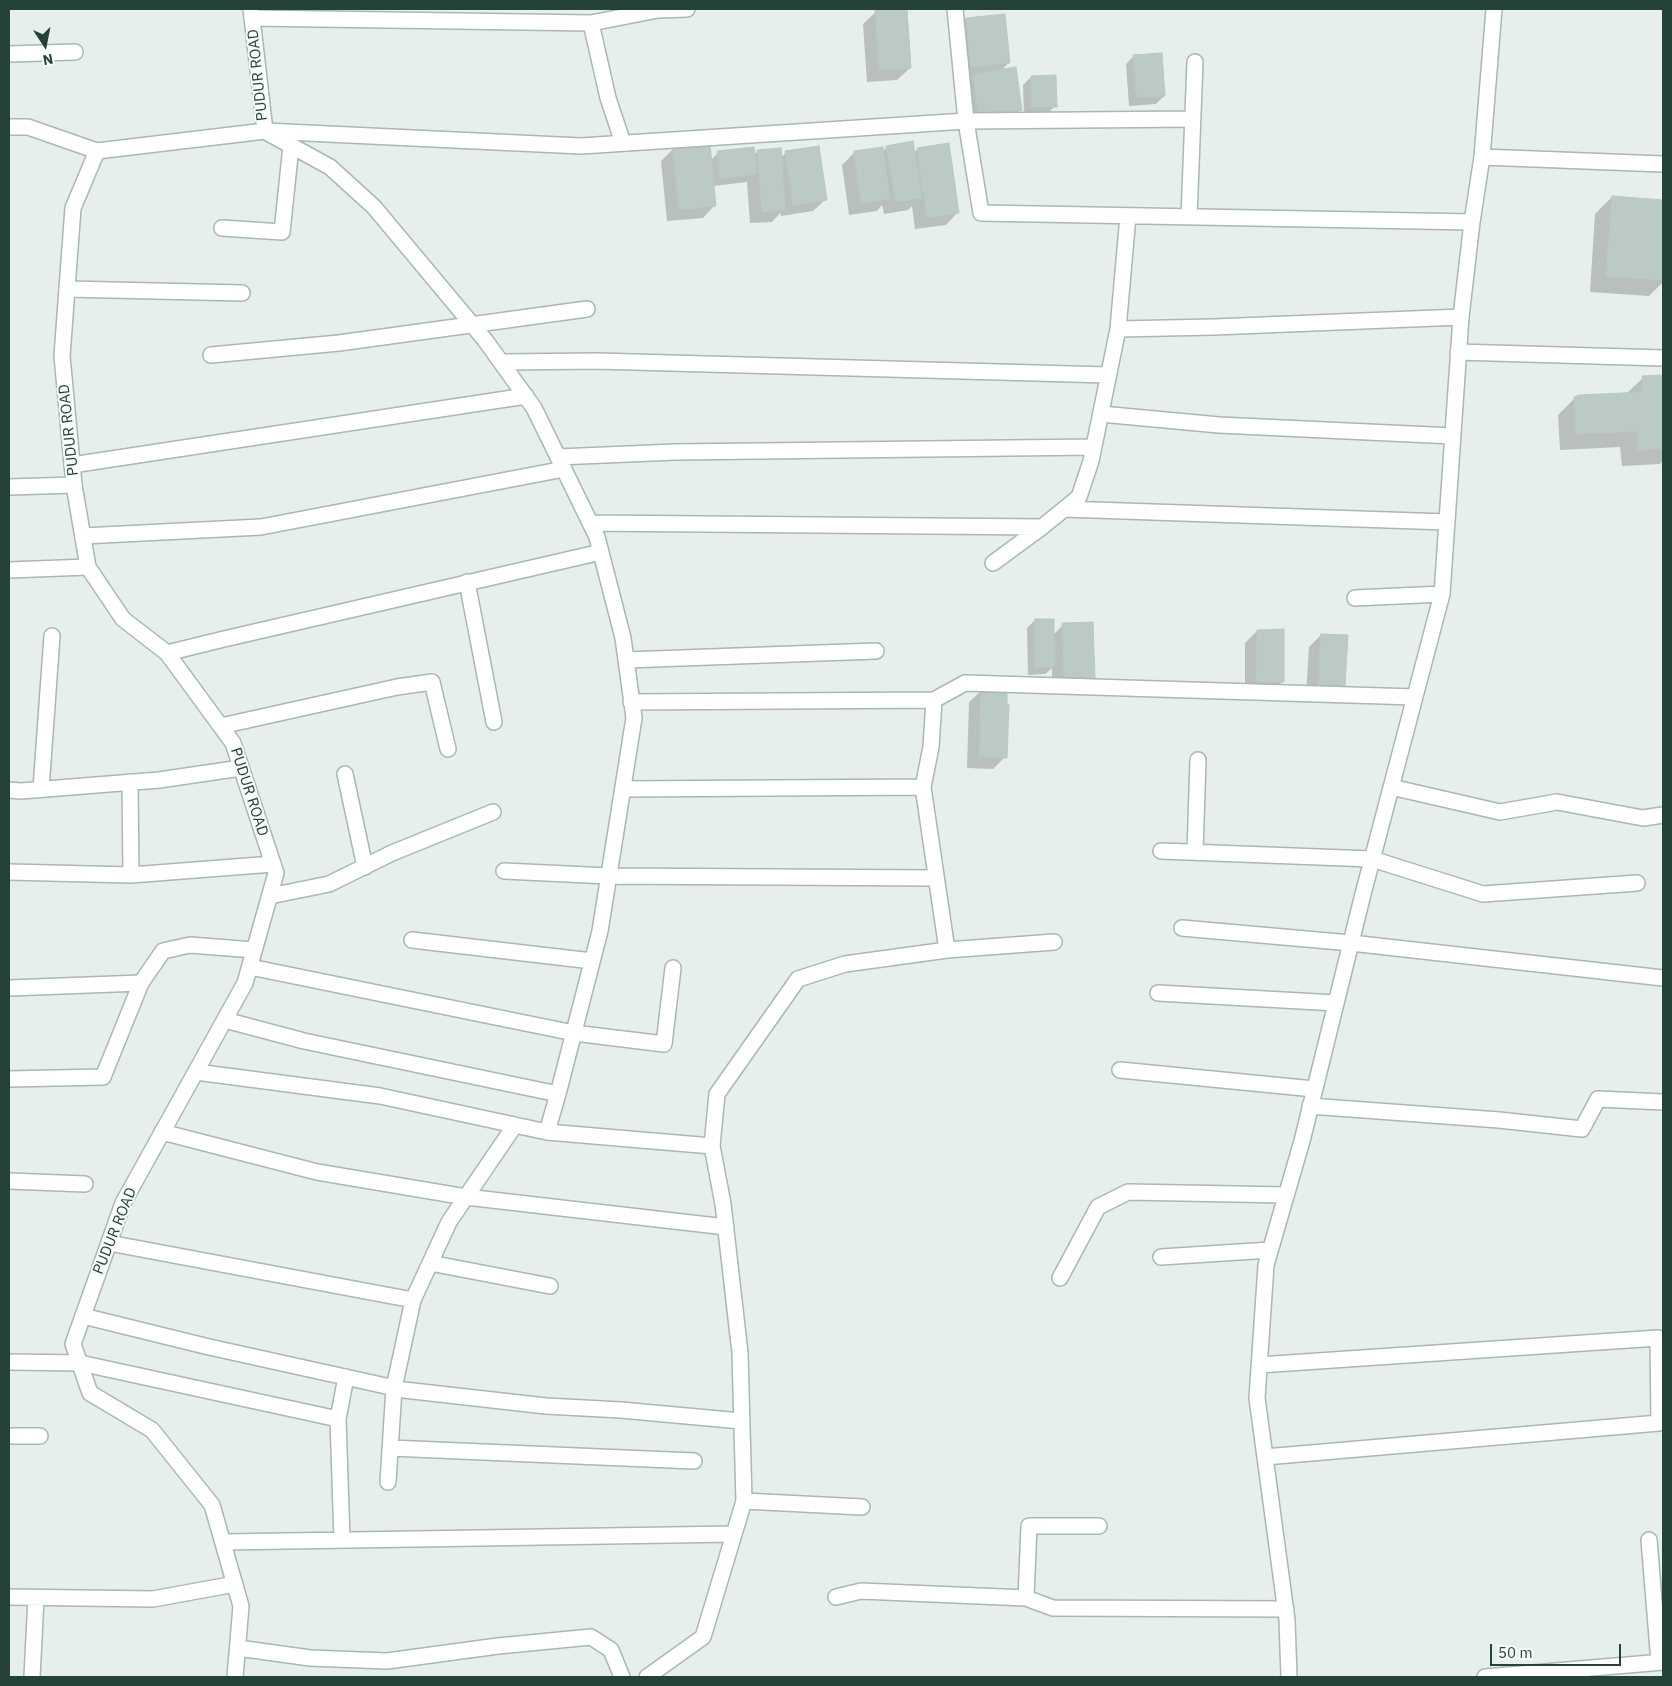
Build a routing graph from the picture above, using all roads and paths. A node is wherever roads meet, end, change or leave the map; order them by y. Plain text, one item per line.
1 (688, 9) edge
2 (955, 9) edge
3 (1494, 9) edge
4 (252, 13) edge
5 (591, 23) junction
6 (75, 52) dead end
7 (9, 54) edge
8 (1195, 62) dead end
9 (1193, 119) junction
10 (966, 121) junction
11 (9, 127) edge
12 (265, 131) junction
13 (623, 143) junction
14 (291, 146) junction
15 (97, 152) junction
16 (1482, 157) junction
17 (1663, 164) edge
18 (1128, 216) junction
19 (1189, 217) junction
20 (1472, 222) junction
21 (222, 228) dead end
22 (67, 289) junction
23 (242, 293) dead end
24 (587, 309) dead end
25 (1460, 317) junction
26 (473, 326) junction
27 (1118, 329) junction
28 (1458, 352) junction
29 (210, 354) dead end
30 (1663, 358) edge
31 (502, 362) junction
32 (1108, 374) junction
33 (526, 396) junction
34 (1101, 414) junction
35 (1452, 436) junction
36 (1094, 447) junction
37 (561, 463) junction
38 (72, 465) junction
39 (74, 485) junction
40 (9, 487) edge
41 (1064, 509) junction
42 (1447, 522) junction
43 (590, 523) junction
44 (1042, 528) junction
45 (82, 536) junction
46 (601, 552) junction
47 (993, 563) dead end
48 (88, 567) junction
49 (9, 570) edge
50 (467, 582) junction
51 (1442, 594) junction
52 (1355, 598) dead end
53 (52, 636) dead end
54 (876, 651) dead end
55 (167, 653) junction
56 (626, 660) junction
57 (1415, 697) junction
58 (934, 700) junction
59 (631, 702) junction
60 (494, 722) dead end
61 (221, 726) junction
62 (448, 749) dead end
63 (1198, 760) dead end
64 (241, 768) junction
65 (345, 774) dead end
66 (130, 782) junction
67 (923, 787) junction
68 (1391, 787) junction
69 (41, 789) junction
70 (9, 790) edge
71 (622, 790) junction
72 (493, 812) dead end
73 (1663, 815) edge
74 (1161, 851) dead end
75 (1195, 852) junction
76 (1372, 859) junction
77 (273, 864) junction
78 (365, 867) junction
79 (504, 870) dead end
80 (9, 872) edge
81 (131, 875) junction
82 (609, 876) junction
83 (936, 878) junction
84 (1637, 883) dead end
85 (270, 896) junction
86 (1182, 928) dead end
87 (412, 940) dead end
88 (1054, 942) dead end
89 (1351, 943) junction
90 (254, 950) junction
91 (947, 950) junction
92 (592, 961) junction
93 (250, 967) junction
94 (673, 968) dead end
95 (1663, 978) edge
96 (141, 983) junction
97 (9, 988) edge
98 (1158, 993) dead end
99 (1336, 1003) junction
100 (225, 1020) junction
101 (574, 1033) junction
102 (1120, 1070) dead end
103 (196, 1072) junction
104 (9, 1079) edge
105 (1314, 1089) junction
106 (558, 1094) junction
107 (1663, 1102) edge
108 (1310, 1106) junction
109 (516, 1125) junction
110 (162, 1132) junction
111 (547, 1132) junction
112 (712, 1146) junction
113 (9, 1181) edge
114 (85, 1184) dead end
115 (1286, 1195) junction
116 (466, 1197) junction
117 (726, 1227) junction
118 (109, 1243) junction
119 (1270, 1250) junction
120 (1161, 1257) dead end
121 (430, 1263) junction
122 (1060, 1278) dead end
123 (550, 1286) dead end
124 (413, 1300) junction
125 (83, 1316) junction
126 (1661, 1354) edge
127 (9, 1362) edge
128 (80, 1363) junction
129 (1259, 1365) junction
130 (346, 1377) junction
131 (394, 1388) junction
132 (338, 1419) junction
133 (742, 1421) junction
134 (9, 1436) edge
135 (40, 1436) dead end
136 (390, 1448) junction
137 (1265, 1457) junction
138 (694, 1461) dead end
139 (388, 1482) dead end
140 (744, 1500) junction
141 (862, 1507) dead end
142 (1099, 1526) dead end
143 (734, 1534) junction
144 (342, 1540) junction
145 (1649, 1540) dead end
146 (223, 1542) junction
147 (235, 1584) junction
148 (9, 1597) edge
149 (836, 1597) dead end
150 (36, 1598) junction
151 (1026, 1598) junction
152 (1286, 1609) junction
153 (238, 1648) junction
154 (1661, 1662) edge
155 (32, 1677) edge
156 (235, 1677) edge
157 (622, 1677) edge
158 (647, 1677) edge
159 (1289, 1677) edge
160 (1485, 1677) edge

1 - 5 street
2 - 10 street
3 - 16 street
4 - 5 street
4 - 12 street, PUDUR ROAD
5 - 13 street
6 - 7 street
8 - 9 street
9 - 10 street
9 - 19 street
10 - 13 street
10 - 18 street
11 - 15 street
12 - 13 street
12 - 14 street
12 - 15 street, PUDUR ROAD
14 - 21 street
14 - 26 street
15 - 22 street, PUDUR ROAD
16 - 17 street
16 - 20 street
18 - 19 street
18 - 27 street
19 - 20 street
20 - 25 street
22 - 23 street
22 - 38 street, PUDUR ROAD
24 - 26 street
25 - 27 street
25 - 28 street
26 - 29 street
26 - 31 street
27 - 32 street
28 - 30 street
28 - 35 street
31 - 32 street
31 - 33 street
32 - 34 street
33 - 37 street
33 - 38 street
34 - 35 street
34 - 36 street
35 - 42 street
36 - 37 street
36 - 41 street
37 - 43 street
37 - 45 street
38 - 39 street, PUDUR ROAD
39 - 40 street
39 - 45 street, PUDUR ROAD
41 - 42 street
41 - 44 street
42 - 51 street
43 - 44 street
43 - 46 street
44 - 47 street
45 - 48 street, PUDUR ROAD
46 - 50 street
46 - 56 street
48 - 49 street
48 - 55 street, PUDUR ROAD
50 - 55 street
50 - 60 street
51 - 52 street
51 - 57 street
53 - 69 street
54 - 56 street
55 - 61 street, PUDUR ROAD
56 - 59 street
57 - 58 street
57 - 68 street
58 - 59 street
58 - 67 street
59 - 71 street
61 - 62 street
61 - 64 street, PUDUR ROAD
63 - 75 street
64 - 66 street
64 - 77 street, PUDUR ROAD
65 - 78 street
66 - 69 street
66 - 81 street
67 - 71 street
67 - 83 street
68 - 73 street
68 - 76 street
69 - 70 street
71 - 82 street
72 - 78 street
74 - 75 street
75 - 76 street
76 - 84 street
76 - 89 street
77 - 81 street
77 - 85 street, PUDUR ROAD
78 - 85 street
79 - 82 street
80 - 81 street
82 - 83 street
82 - 92 street
83 - 91 street
85 - 90 street, PUDUR ROAD
86 - 89 street
87 - 92 street
88 - 91 street
89 - 95 street
89 - 99 street
90 - 93 street, PUDUR ROAD
90 - 96 street
91 - 112 street
92 - 101 street
93 - 100 street, PUDUR ROAD
93 - 101 street
94 - 101 street
96 - 97 street
96 - 104 street
98 - 99 street
99 - 105 street
100 - 103 street, PUDUR ROAD
100 - 106 street
101 - 106 street
102 - 105 street
103 - 109 street
103 - 110 street, PUDUR ROAD
105 - 108 street
106 - 111 street
107 - 108 street
108 - 115 street
109 - 111 street
109 - 116 street
110 - 116 street
110 - 118 street, PUDUR ROAD
111 - 112 street
112 - 117 street
113 - 114 street
115 - 119 street
115 - 122 street
116 - 117 street
116 - 121 street
117 - 133 street
118 - 124 street
118 - 125 street, PUDUR ROAD
119 - 120 street
119 - 129 street
121 - 123 street
121 - 124 street
124 - 131 street
125 - 128 street, PUDUR ROAD
125 - 130 street
126 - 129 street
126 - 137 street
127 - 128 street
128 - 132 street
128 - 146 street, PUDUR ROAD
129 - 137 street
130 - 131 street
130 - 132 street
131 - 133 street
131 - 136 street
132 - 144 street
133 - 140 street
134 - 135 street
136 - 138 street
136 - 139 street
137 - 152 street
140 - 141 street
140 - 143 street
142 - 151 street
143 - 144 street
143 - 158 street
144 - 146 street
145 - 154 street
146 - 147 street, PUDUR ROAD
147 - 150 street
147 - 153 street, PUDUR ROAD
148 - 150 street
149 - 151 street
150 - 155 street
151 - 152 street
152 - 159 street
153 - 156 street, PUDUR ROAD
153 - 157 street
154 - 160 street

